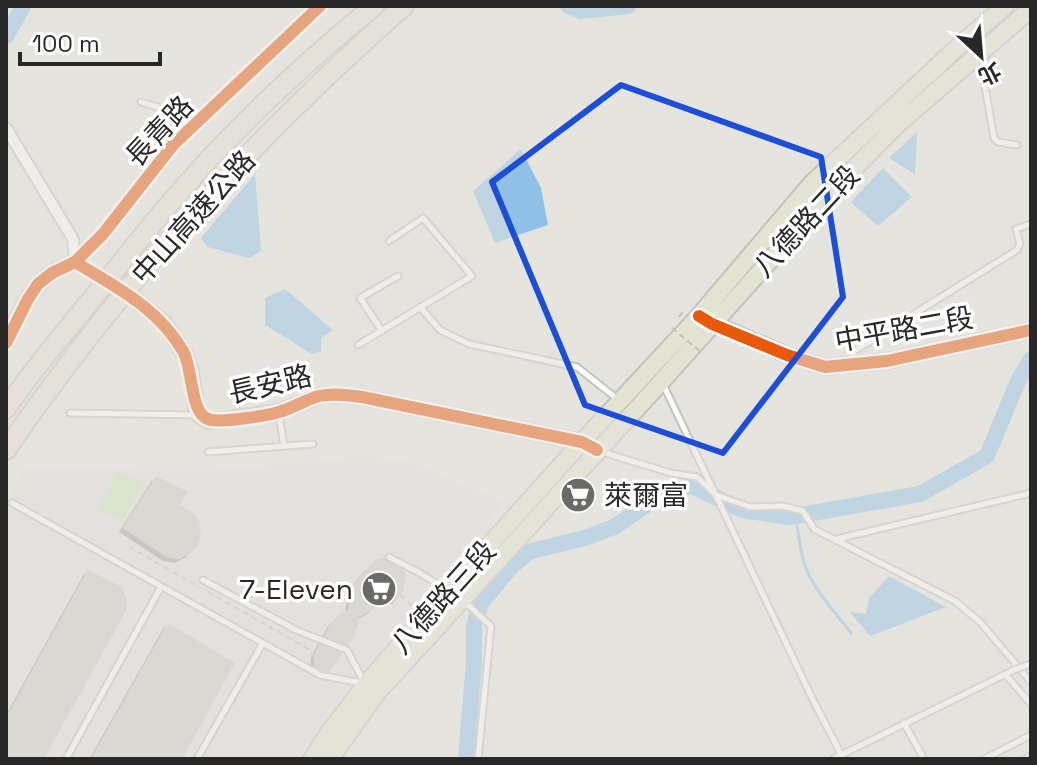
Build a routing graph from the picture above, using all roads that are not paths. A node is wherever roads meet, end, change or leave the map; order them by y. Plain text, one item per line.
1 (320, 6) edge
2 (374, 6) edge
3 (404, 6) edge
4 (1005, 6) edge
5 (1031, 9) edge
6 (972, 60) junction
7 (141, 102) dead end
8 (6, 128) edge
9 (173, 145) junction
10 (1017, 145) dead end
11 (1031, 224) edge
12 (389, 241) dead end
13 (75, 262) junction
14 (398, 276) dead end
15 (135, 299) tunnel mouth
16 (420, 307) junction
17 (706, 320) junction
18 (1031, 330) edge
19 (382, 331) junction
20 (6, 343) edge
21 (358, 345) dead end
22 (850, 364) junction
23 (657, 374) junction
24 (620, 401) junction
25 (6, 409) edge
26 (278, 412) junction
27 (70, 413) dead end
28 (199, 415) junction
29 (582, 442) junction
30 (313, 444) dead end
31 (284, 446) junction
32 (6, 450) edge
33 (597, 450) junction
34 (208, 452) dead end
35 (1031, 493) edge
36 (716, 495) junction
37 (12, 503) dead end
38 (836, 539) junction
39 (389, 557) dead end
40 (203, 580) dead end
41 (161, 587) junction
42 (455, 595) junction
43 (263, 643) junction
44 (1031, 664) edge
45 (1005, 674) junction
46 (1031, 682) edge
47 (371, 688) junction
48 (1031, 704) edge
49 (904, 723) junction
50 (1031, 735) edge
51 (841, 754) junction
52 (66, 759) edge
53 (197, 759) edge
54 (312, 759) edge
55 (330, 759) edge
56 (478, 759) edge
57 (833, 759) edge
58 (924, 759) edge
59 (984, 759) edge

1 - 9 street, 長青路
2 - 25 highway, 中山高速公路
3 - 32 highway, 中山高速公路
4 - 17 main road, 八德路二段
5 - 6 main road, 八德路二段
6 - 10 lane
6 - 17 main road, 八德路二段
7 - 9 lane
8 - 13 street
9 - 13 street, 長青路
11 - 22 lane
12 - 16 lane
13 - 20 street
14 - 19 lane
15 - 28 street, 長安路
16 - 19 lane
16 - 24 lane
17 - 22 street, 中平路二段
17 - 23 main road, 八德路二段
18 - 22 street, 中平路二段
19 - 21 lane
23 - 24 main road, 八德路二段
23 - 33 main road, 八德路二段
23 - 36 lane
24 - 29 main road, 八德路二段
26 - 28 street, 長安路
26 - 29 street, 長安路
26 - 31 lane
27 - 28 lane
29 - 33 street, 長安路
29 - 42 main road, 八德路三段
30 - 31 lane
31 - 34 lane
33 - 36 lane
33 - 42 main road, 八德路三段
35 - 38 lane
36 - 38 lane
36 - 51 lane
37 - 41 lane
38 - 46 lane
39 - 42 lane
40 - 47 lane
41 - 43 lane
41 - 52 lane
42 - 47 main road, 八德路三段
42 - 47 main road, 八德路三段
42 - 56 lane
43 - 47 lane
43 - 53 lane
44 - 45 lane, bridge
45 - 48 lane
45 - 49 lane
47 - 54 main road, 八德路三段
47 - 55 main road, 八德路三段
49 - 51 lane
49 - 58 lane
50 - 59 lane
51 - 57 lane

